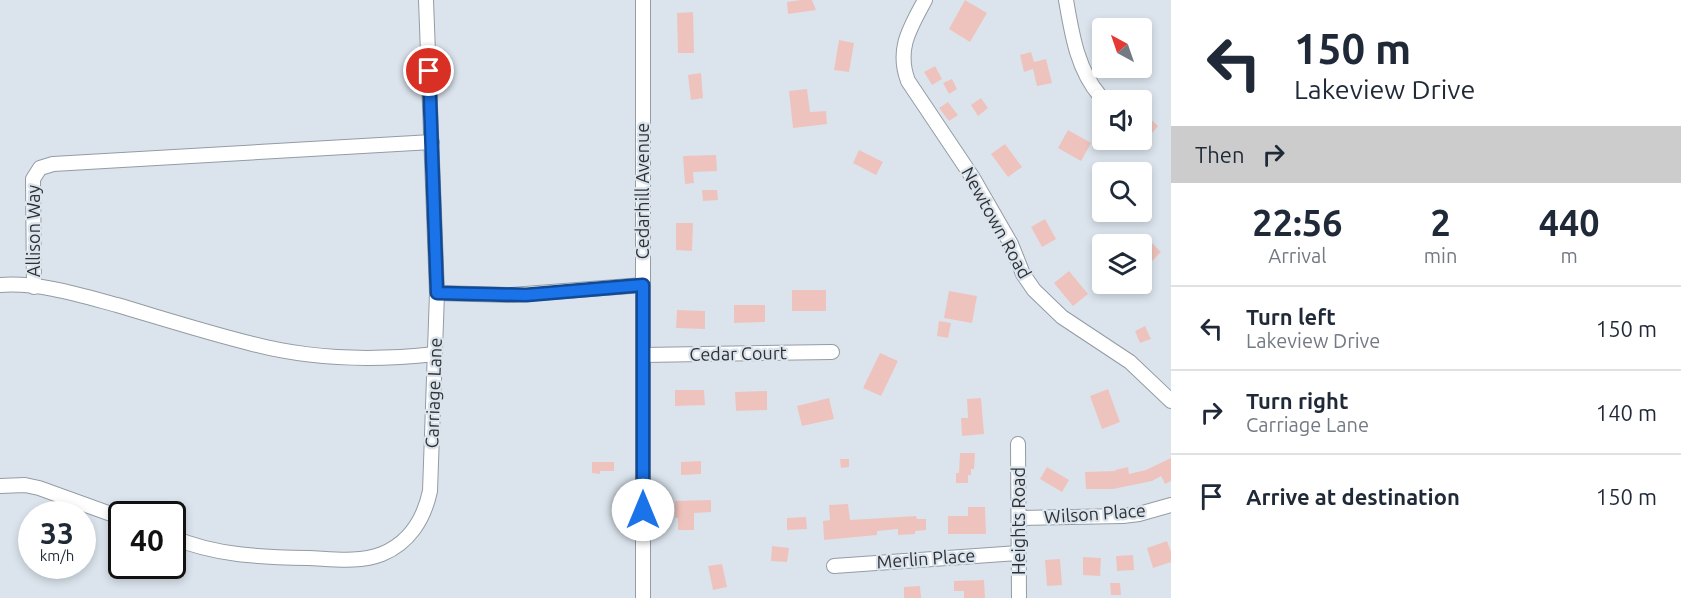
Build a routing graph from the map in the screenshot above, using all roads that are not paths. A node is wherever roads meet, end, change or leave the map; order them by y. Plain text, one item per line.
1 (426, 0) edge
2 (643, 0) edge
3 (926, 0) edge
4 (1066, 0) edge
5 (1096, 90) edge
6 (432, 142) junction
7 (0, 285) edge
8 (643, 285) junction
9 (34, 287) junction
10 (437, 293) junction
11 (832, 352) dead end
12 (435, 354) junction
13 (643, 356) junction
14 (1170, 398) edge
15 (1018, 444) dead end
16 (0, 486) edge
17 (1171, 505) edge
18 (108, 513) edge
19 (1018, 518) junction
20 (186, 542) edge
21 (1019, 552) junction
22 (834, 566) dead end
23 (643, 598) edge
24 (1019, 598) edge

1 - 6 street, Carriage Lane
2 - 8 street, Cedarhill Avenue
3 - 14 street, Newtown Road
4 - 5 street
6 - 9 street, Allison Way
6 - 10 street, Carriage Lane
7 - 9 street
8 - 10 street
8 - 13 street, Cedarhill Avenue
9 - 12 street, Allison Way
10 - 12 street, Carriage Lane
11 - 13 street, Cedar Court
12 - 20 street, Carriage Lane
13 - 23 street, Cedarhill Avenue
15 - 19 street, Heights Road
16 - 18 street
17 - 19 street, Wilson Place
19 - 21 street, Heights Road
21 - 22 street, Merlin Place
21 - 24 street, Heights Road

